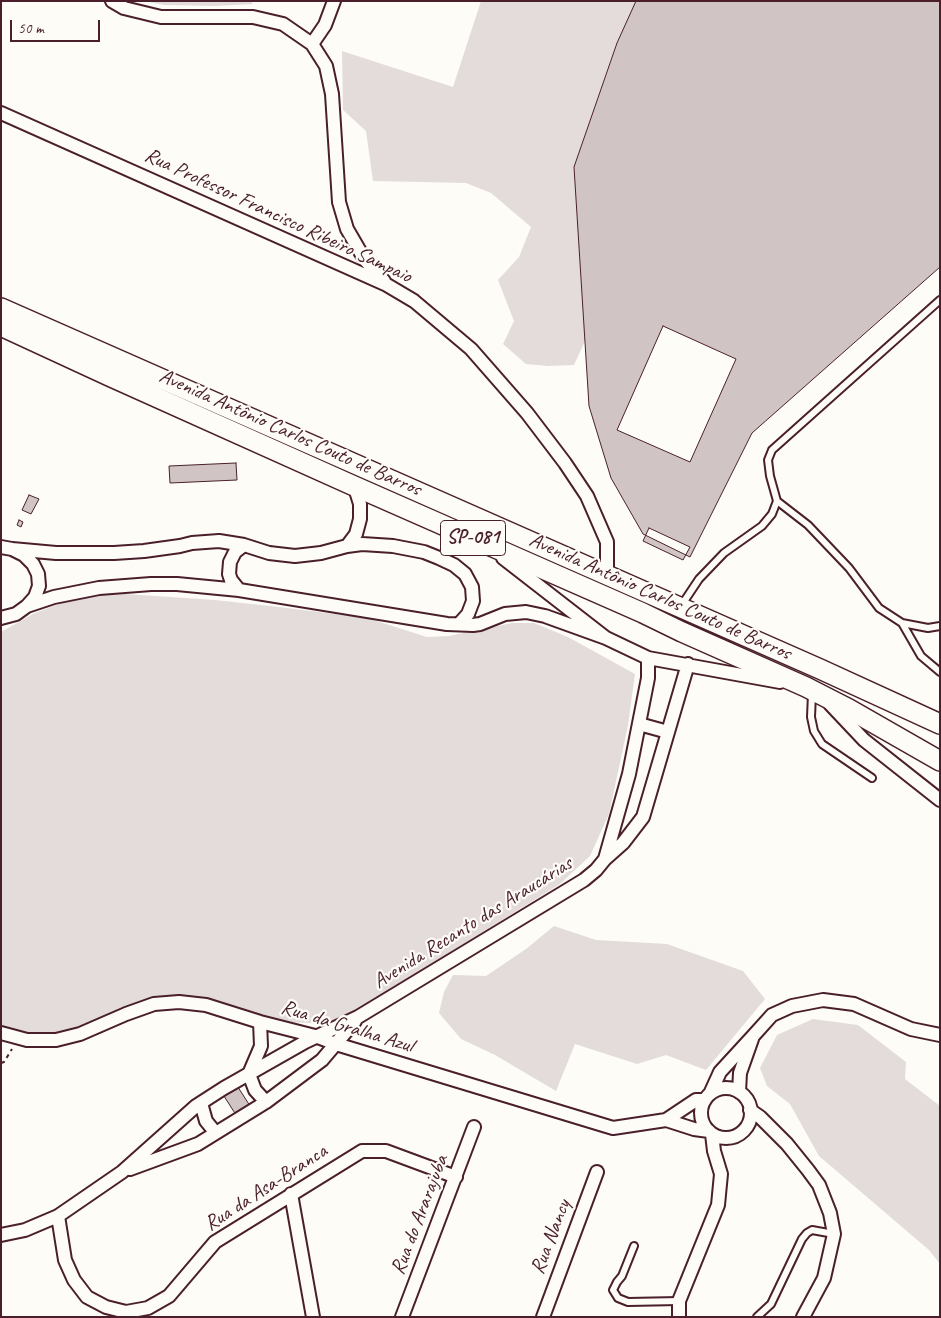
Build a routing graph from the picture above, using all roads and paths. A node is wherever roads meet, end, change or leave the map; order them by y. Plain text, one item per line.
1 (112, 1) edge
2 (334, 1) edge
3 (312, 44) junction
4 (1, 113) edge
5 (387, 285) junction
6 (940, 300) edge
7 (1, 308) edge
8 (1, 326) edge
9 (352, 485) junction
10 (777, 501) junction
11 (479, 541) junction
12 (244, 545) junction
13 (347, 546) junction
14 (6, 548) edge
15 (607, 575) junction
16 (238, 590) junction
17 (27, 606) junction
18 (681, 607) junction
19 (2, 618) edge
20 (902, 623) junction
21 (460, 624) junction
22 (940, 626) edge
23 (606, 638) junction
24 (648, 658) junction
25 (688, 664) junction
26 (940, 672) edge
27 (813, 690) junction
28 (639, 724) junction
29 (940, 724) edge
30 (668, 732) junction
31 (940, 761) edge
32 (872, 778) dead end
33 (940, 800) edge
34 (605, 859) junction
35 (358, 1018) junction
36 (260, 1022) junction
37 (1, 1032) edge
38 (754, 1034) junction
39 (940, 1035) edge
40 (18, 1037) junction
41 (317, 1037) junction
42 (336, 1044) junction
43 (1, 1063) edge
44 (249, 1074) junction
45 (739, 1092) junction
46 (707, 1097) junction
47 (266, 1102) junction
48 (201, 1103) junction
49 (750, 1110) junction
50 (666, 1120) junction
51 (474, 1127) dead end
52 (215, 1132) junction
53 (711, 1132) junction
54 (122, 1172) junction
55 (597, 1172) dead end
56 (456, 1176) junction
57 (291, 1194) junction
58 (58, 1216) junction
59 (834, 1234) junction
60 (1, 1235) edge
61 (634, 1246) dead end
62 (680, 1301) junction
63 (313, 1317) edge
64 (402, 1317) edge
65 (543, 1317) edge
66 (678, 1317) edge
67 (757, 1317) edge
68 (803, 1317) edge

1 - 3 street
2 - 3 street
3 - 5 street
4 - 5 street, Rua Professor Francisco Ribeiro Sampaio
5 - 15 street, Rua Professor Francisco Ribeiro Sampaio
6 - 10 lane
7 - 15 main road, Avenida Antônio Carlos Couto de Barros / SP-081
8 - 9 main road, Avenida Antônio Carlos Couto de Barros / SP-081
9 - 11 main road, Avenida Antônio Carlos Couto de Barros / SP-081
9 - 13 street
10 - 18 lane
10 - 20 lane
11 - 23 street
11 - 27 main road, Avenida Antônio Carlos Couto de Barros / SP-081
12 - 13 street
12 - 14 street
12 - 16 street
13 - 21 street
14 - 17 street
15 - 18 main road, Avenida Antônio Carlos Couto de Barros / SP-081
16 - 17 street
16 - 21 street
17 - 19 street
18 - 29 main road, Avenida Antônio Carlos Couto de Barros / SP-081
20 - 22 lane
20 - 26 lane
21 - 23 street
23 - 24 street
24 - 25 street
24 - 28 street, Avenida Recanto das Araucárias
25 - 27 street
25 - 30 street, Avenida Recanto das Araucárias
27 - 31 main road, Avenida Antônio Carlos Couto de Barros / SP-081
27 - 32 lane
27 - 33 street
28 - 30 street
28 - 34 street, Avenida Recanto das Araucárias
30 - 34 street, Avenida Recanto das Araucárias
34 - 35 street, Avenida Recanto das Araucárias
35 - 41 street, Avenida Recanto das Araucárias
35 - 42 street, Avenida Recanto das Araucárias
36 - 40 street, Rua da Gralha Azul
36 - 41 street, Rua da Gralha Azul
36 - 44 street
37 - 40 street, Rua da Gralha Azul
38 - 39 street
38 - 45 street
38 - 46 street
40 - 43 path
41 - 42 street, Rua da Gralha Azul
41 - 44 street, Avenida Recanto das Araucárias
42 - 47 street, Avenida Recanto das Araucárias
42 - 50 street, Rua da Gralha Azul
44 - 47 street
44 - 48 street, Avenida Recanto das Araucárias
45 - 46 street
45 - 49 street
46 - 50 street, Rua da Gralha Azul
46 - 53 street
47 - 52 street, Avenida Recanto das Araucárias
48 - 52 street
48 - 54 street, Avenida Recanto das Araucárias
49 - 53 street
49 - 59 street
50 - 53 street, Rua da Gralha Azul
51 - 56 street, Rua do Ararajuba
52 - 54 street, Avenida Recanto das Araucárias
53 - 62 street
54 - 58 street
55 - 65 street, Rua Nancy
56 - 57 street, Rua da Asa-Branca
56 - 64 street, Rua do Ararajuba
57 - 58 street, Rua da Asa-Branca
57 - 63 street
58 - 60 street
59 - 67 lane
59 - 68 street
61 - 62 lane
62 - 66 street

